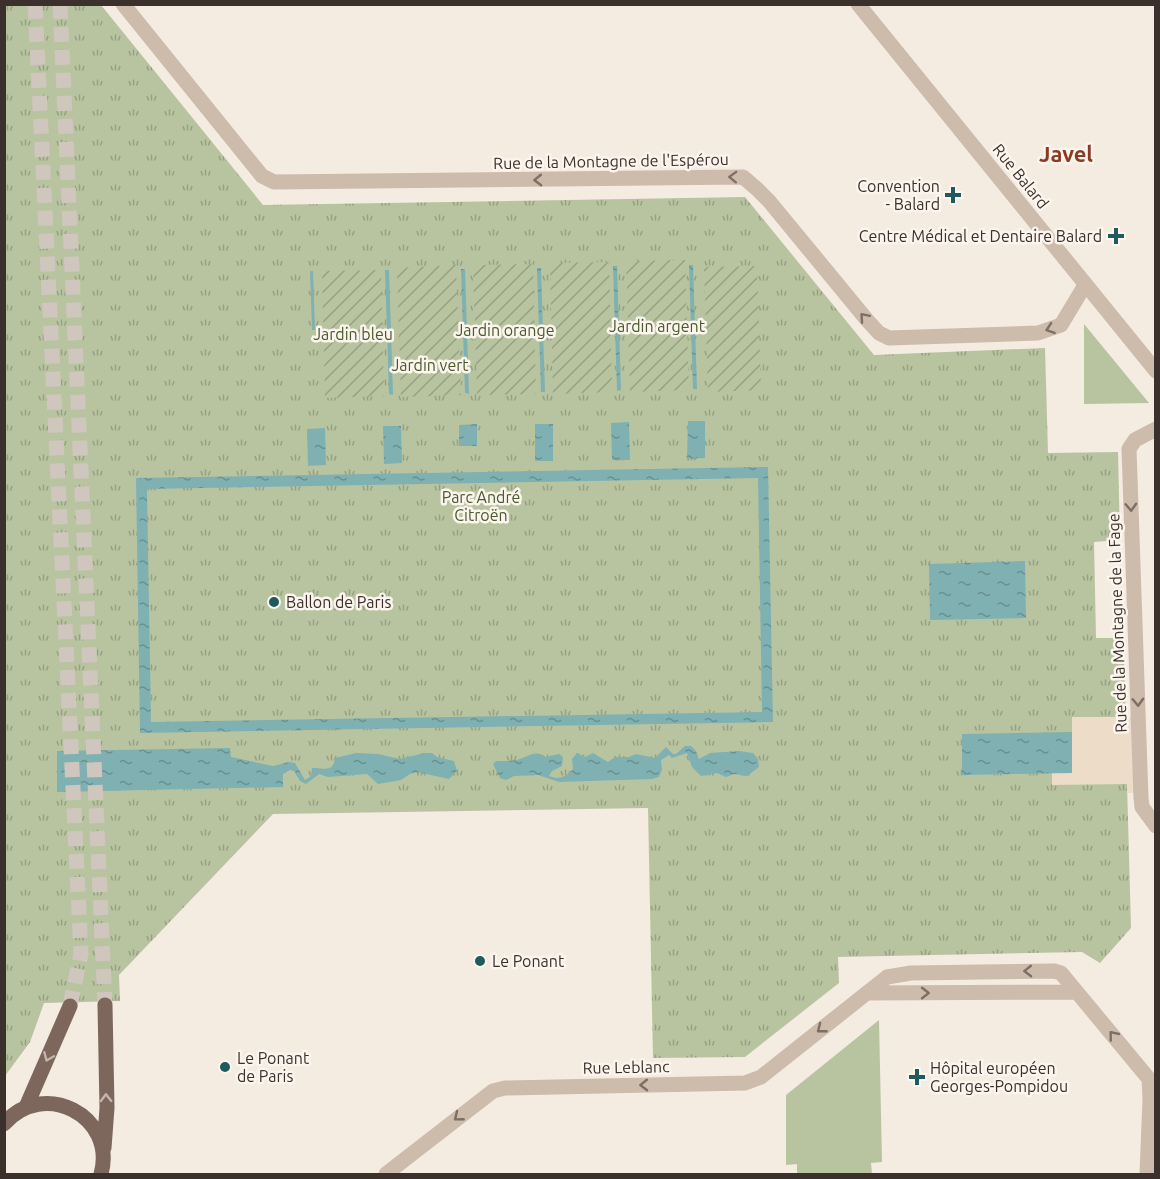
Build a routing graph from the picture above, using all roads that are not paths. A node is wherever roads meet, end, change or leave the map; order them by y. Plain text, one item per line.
1 (123, 4) edge
2 (858, 4) edge
3 (1085, 285) junction
4 (1155, 371) edge
5 (1155, 429) edge
6 (1155, 826) edge
7 (105, 1005) tunnel mouth
8 (70, 1006) tunnel mouth
9 (26, 1107) junction
10 (4, 1124) edge
11 (102, 1169) edge
12 (386, 1174) edge
13 (1147, 1174) edge

3 -> 1 street, Rue de la Montagne de l'Espérou
2 - 3 street, Rue Balard
3 - 4 street, Rue Balard
5 -> 6 street, Rue de la Montagne de la Fage
11 -> 7 main road
8 -> 9 main road
9 - 10 main road
9 - 11 main road
13 -> 12 street, Rue Leblanc

